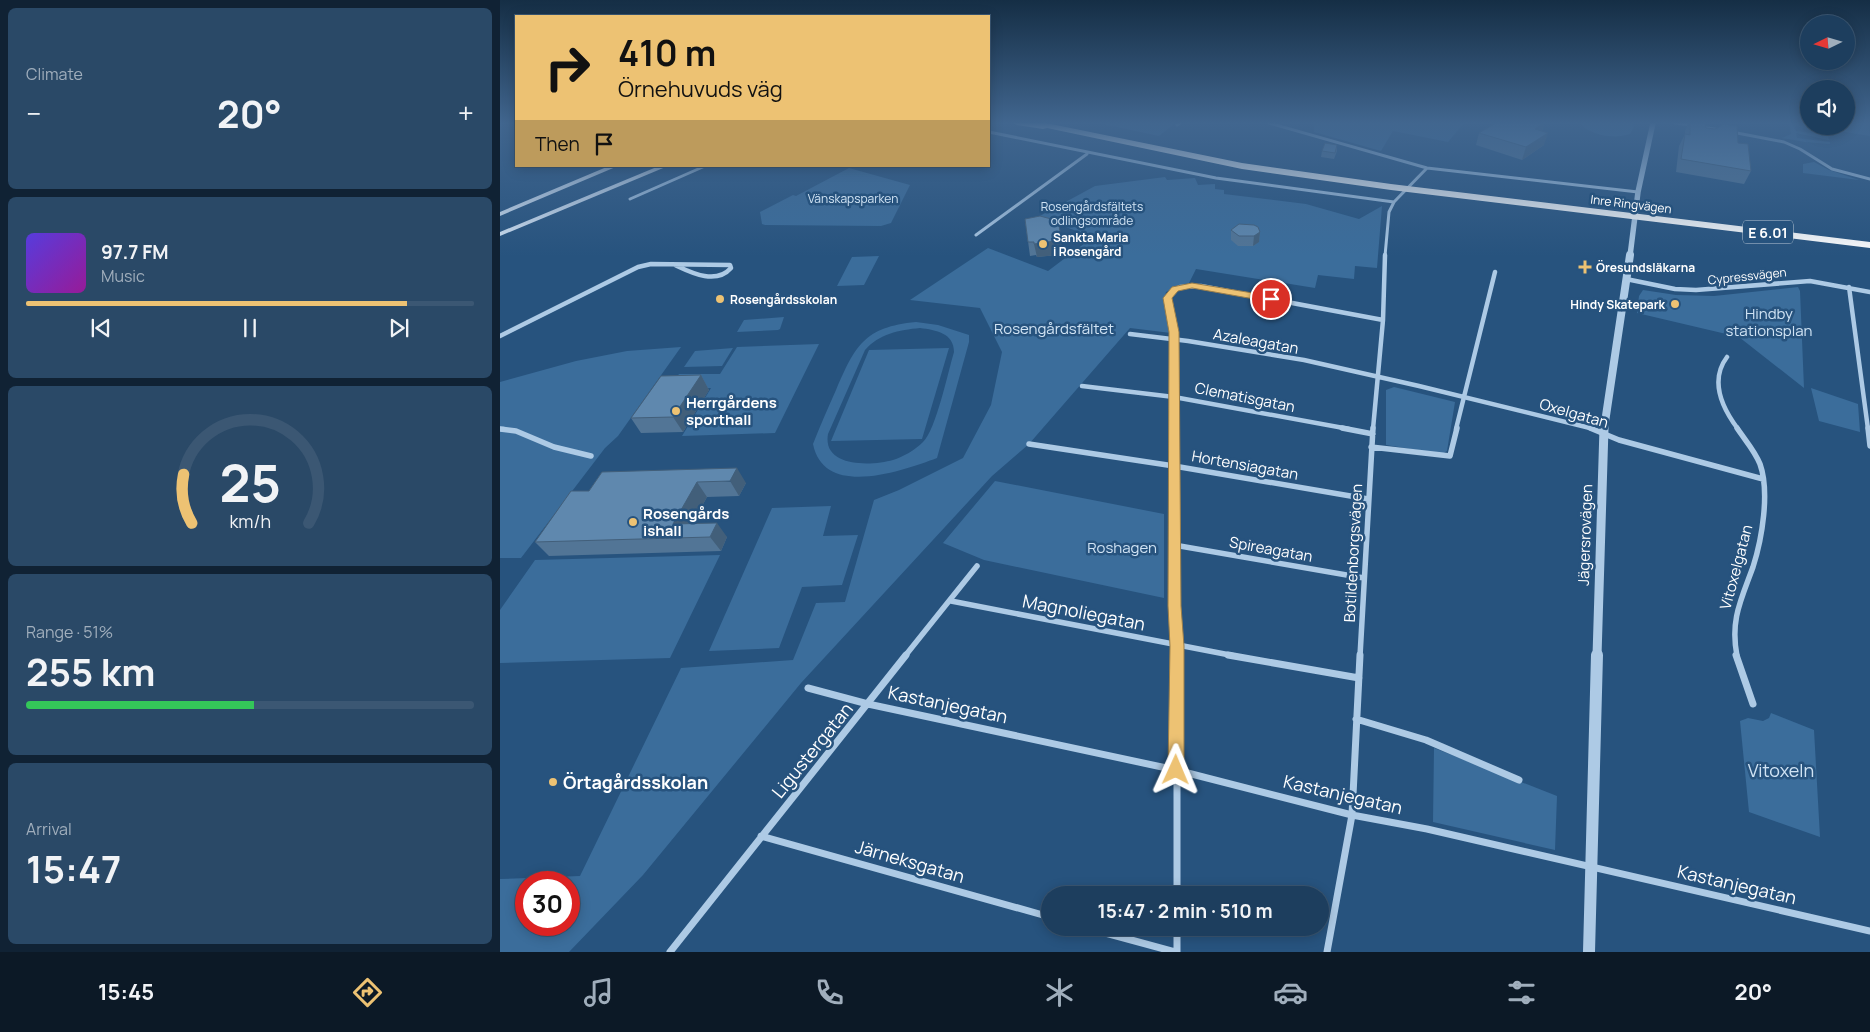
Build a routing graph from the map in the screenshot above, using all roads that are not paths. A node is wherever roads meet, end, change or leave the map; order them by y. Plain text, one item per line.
1 (612, 167) edge
2 (662, 167) edge
3 (702, 167) edge
4 (1069, 167) edge
5 (1158, 167) edge
6 (1255, 167) edge
7 (1303, 167) edge
8 (1643, 167) edge
9 (1829, 167) edge
10 (1427, 168) joint
11 (1870, 180) edge
12 (1394, 183) junction
13 (1638, 192) junction
14 (630, 199) dead end
15 (1394, 202) junction
16 (1614, 210) junction
17 (500, 214) edge
18 (1665, 215) junction
19 (976, 235) dead end
20 (1870, 235) edge
21 (500, 236) edge
22 (1870, 245) edge
23 (676, 265) junction
24 (1495, 272) dead end
25 (1626, 279) junction
26 (1849, 287) junction
27 (1870, 292) edge
28 (1383, 320) junction
29 (1130, 334) dead end
30 (500, 336) edge
31 (1174, 338) junction
32 (1728, 357) dead end
33 (1378, 377) junction
34 (1082, 386) dead end
35 (1174, 397) junction
36 (1463, 397) junction
37 (1864, 400) junction
38 (1870, 403) edge
39 (500, 430) edge
40 (1373, 434) junction
41 (1603, 434) junction
42 (1029, 444) dead end
43 (1870, 446) edge
44 (1371, 447) junction
45 (592, 456) dead end
46 (1174, 466) junction
47 (1763, 479) junction
48 (1368, 500) junction
49 (1174, 545) junction
50 (977, 566) dead end
51 (1364, 578) junction
52 (951, 601) junction
53 (1177, 646) junction
54 (1359, 678) junction
55 (808, 688) dead end
56 (868, 704) junction
57 (1752, 704) dead end
58 (1356, 719) junction
59 (1176, 770) junction
60 (1518, 780) dead end
61 (1352, 815) junction
62 (761, 836) junction
63 (1590, 868) junction
64 (1177, 886) edge
65 (1041, 914) edge
66 (1870, 932) edge
67 (1117, 936) edge
68 (1177, 936) edge
69 (670, 952) edge
70 (1176, 952) edge
71 (1327, 952) edge
72 (1589, 952) edge

1 - 17 main road
2 - 21 main road
3 - 14 street
4 - 19 street
5 - 15 street
6 - 12 highway, Inre Ringvägen
7 - 12 highway, Inre Ringvägen
8 - 13 street, Jägersrovägen
9 - 11 street
10 - 13 street
10 - 15 street, Botildenborgsvägen
12 - 16 highway, Inre Ringvägen
12 - 16 highway, Inre Ringvägen
13 - 25 street, Jägersrovägen
15 - 28 street, Botildenborgsvägen
16 - 18 highway, Inre Ringvägen
18 - 20 highway, Inre Ringvägen / E 6.01
18 - 22 highway, Inre Ringvägen / E 6.01
23 - 23 street
23 - 30 street
24 - 36 street
25 - 26 street, Cypressvägen
25 - 41 street, Jägersrovägen
26 - 27 street, Cypressvägen
26 - 37 street
28 - 31 street
28 - 33 street, Botildenborgsvägen
29 - 31 street, Azaleagatan
31 - 33 street, Azaleagatan
31 - 35 street
32 - 47 street, Vitoxelgatan
33 - 36 street, Oxelgatan
33 - 40 street, Botildenborgsvägen
34 - 35 street, Clematisgatan
35 - 40 street, Clematisgatan
35 - 46 street
36 - 41 street, Oxelgatan
36 - 44 street
37 - 38 street
37 - 43 street
39 - 45 street
40 - 44 street, Botildenborgsvägen
41 - 47 street, Oxelgatan
41 - 63 street, Jägersrovägen
42 - 46 street, Hortensiagatan
44 - 48 street, Botildenborgsvägen
46 - 48 street, Hortensiagatan
46 - 49 street
47 - 57 street, Vitoxelgatan
48 - 51 street, Botildenborgsvägen
49 - 51 street, Spireagatan
49 - 53 street
50 - 52 street, Ligustergatan
51 - 54 street, Botildenborgsvägen
52 - 53 street, Magnoliegatan
52 - 56 street, Ligustergatan
53 - 54 street, Magnoliegatan
53 - 59 street
54 - 58 street, Botildenborgsvägen
55 - 56 street, Kastanjegatan
56 - 59 street, Kastanjegatan
56 - 62 street, Ligustergatan
58 - 60 street
58 - 61 street, Botildenborgsvägen
59 - 61 street, Kastanjegatan
59 - 64 street
61 - 63 street, Kastanjegatan
61 - 71 street, Botildenborgsvägen
62 - 65 street, Järneksgatan
62 - 69 street, Ligustergatan
63 - 66 street, Kastanjegatan
63 - 72 street, Jägersrovägen
67 - 70 street
68 - 70 street

